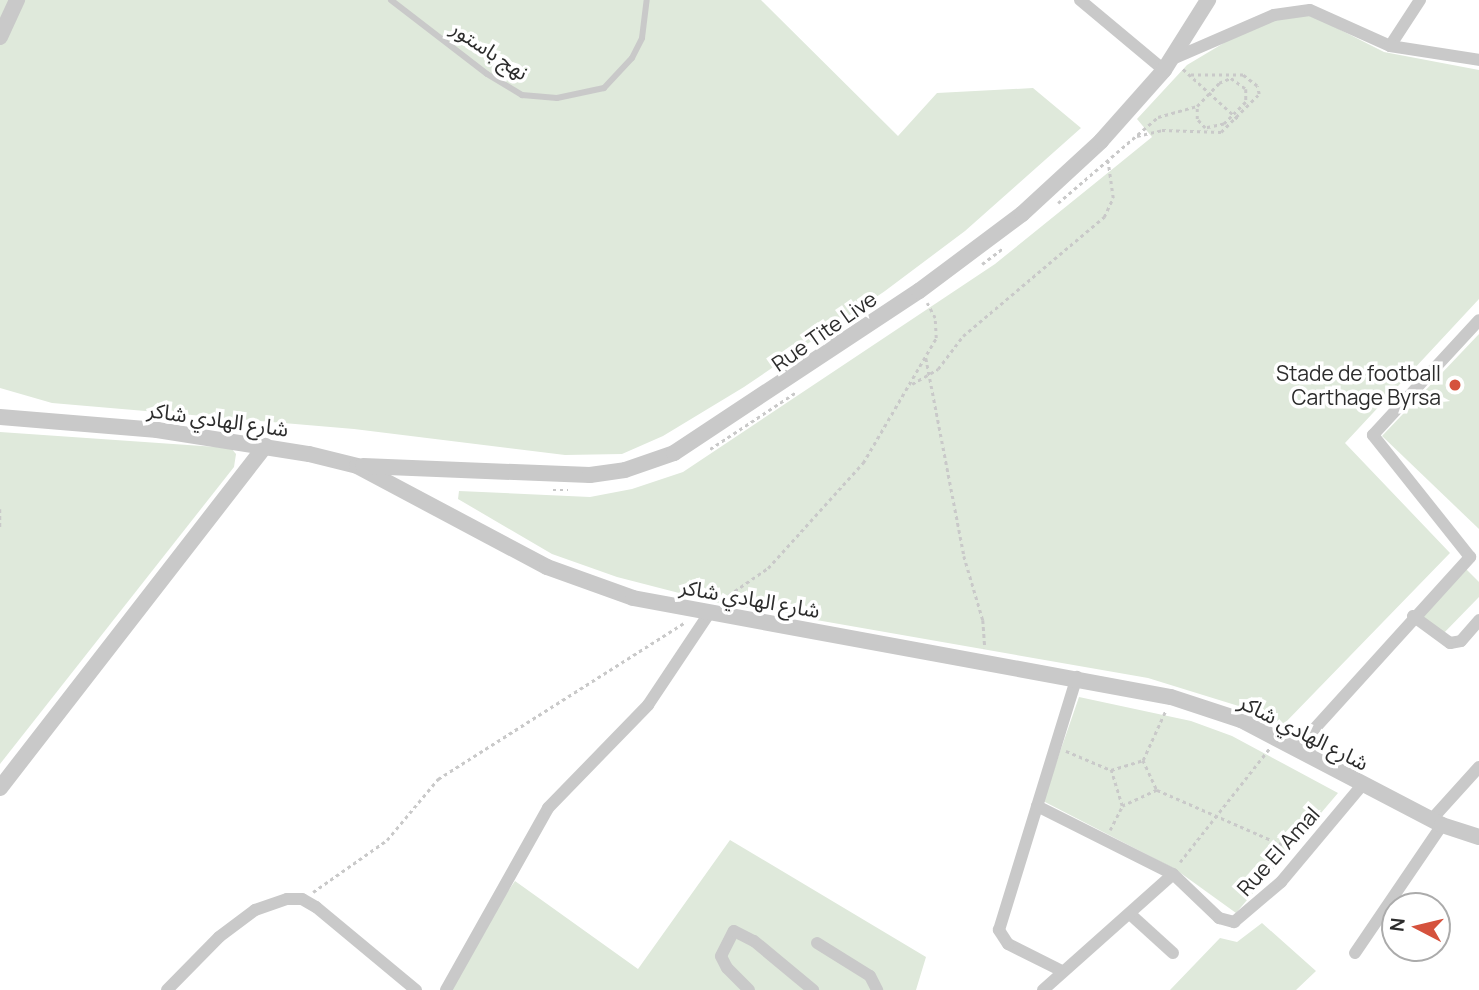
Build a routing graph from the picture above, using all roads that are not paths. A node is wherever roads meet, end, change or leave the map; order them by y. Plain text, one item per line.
1 (17, 0) edge
2 (391, 0) edge
3 (647, 0) edge
4 (1080, 0) edge
5 (1208, 0) edge
6 (1420, 0) edge
7 (0, 37) edge
8 (1390, 46) junction
9 (1479, 60) edge
10 (1167, 65) junction
11 (1479, 320) edge
12 (4, 416) edge
13 (265, 446) junction
14 (357, 466) junction
15 (1475, 561) edge
16 (708, 612) junction
17 (1413, 615) junction
18 (1479, 620) edge
19 (1077, 677) junction
20 (1297, 748) junction
21 (1479, 767) edge
22 (1362, 785) junction
23 (0, 788) edge
24 (1037, 806) junction
25 (1437, 822) junction
26 (1479, 837) edge
27 (1173, 874) junction
28 (1130, 914) junction
29 (817, 943) dead end
30 (1173, 953) dead end
31 (1355, 953) dead end
32 (1062, 971) junction
33 (1050, 987) edge
34 (167, 990) edge
35 (416, 990) edge
36 (446, 990) edge
37 (749, 990) edge
38 (813, 990) edge
39 (877, 990) edge

1 - 7 street
2 - 3 lane, نهج باستور
4 - 10 street
5 - 10 street, Rue Tite Live
6 - 8 street
8 - 9 street
8 - 10 street
10 - 14 street, Rue Tite Live
11 - 15 street
12 - 13 street, شارع الهادي شاكر
13 - 14 street, شارع الهادي شاكر
13 - 23 street
14 - 16 street, شارع الهادي شاكر
15 - 17 street
16 - 19 street, شارع الهادي شاكر
16 - 36 street
17 - 18 street
17 - 20 street
19 - 20 street, شارع الهادي شاكر
19 - 24 street
20 - 22 street, شارع الهادي شاكر
21 - 25 street
22 - 25 street, شارع الهادي شاكر
22 - 27 street, Rue El Amal
24 - 27 street, Rue El Amal
24 - 32 street
25 - 26 street, شارع الهادي شاكر
25 - 31 street
27 - 28 street
28 - 30 street
28 - 32 street
29 - 39 street
32 - 33 street
34 - 35 street
37 - 38 street

